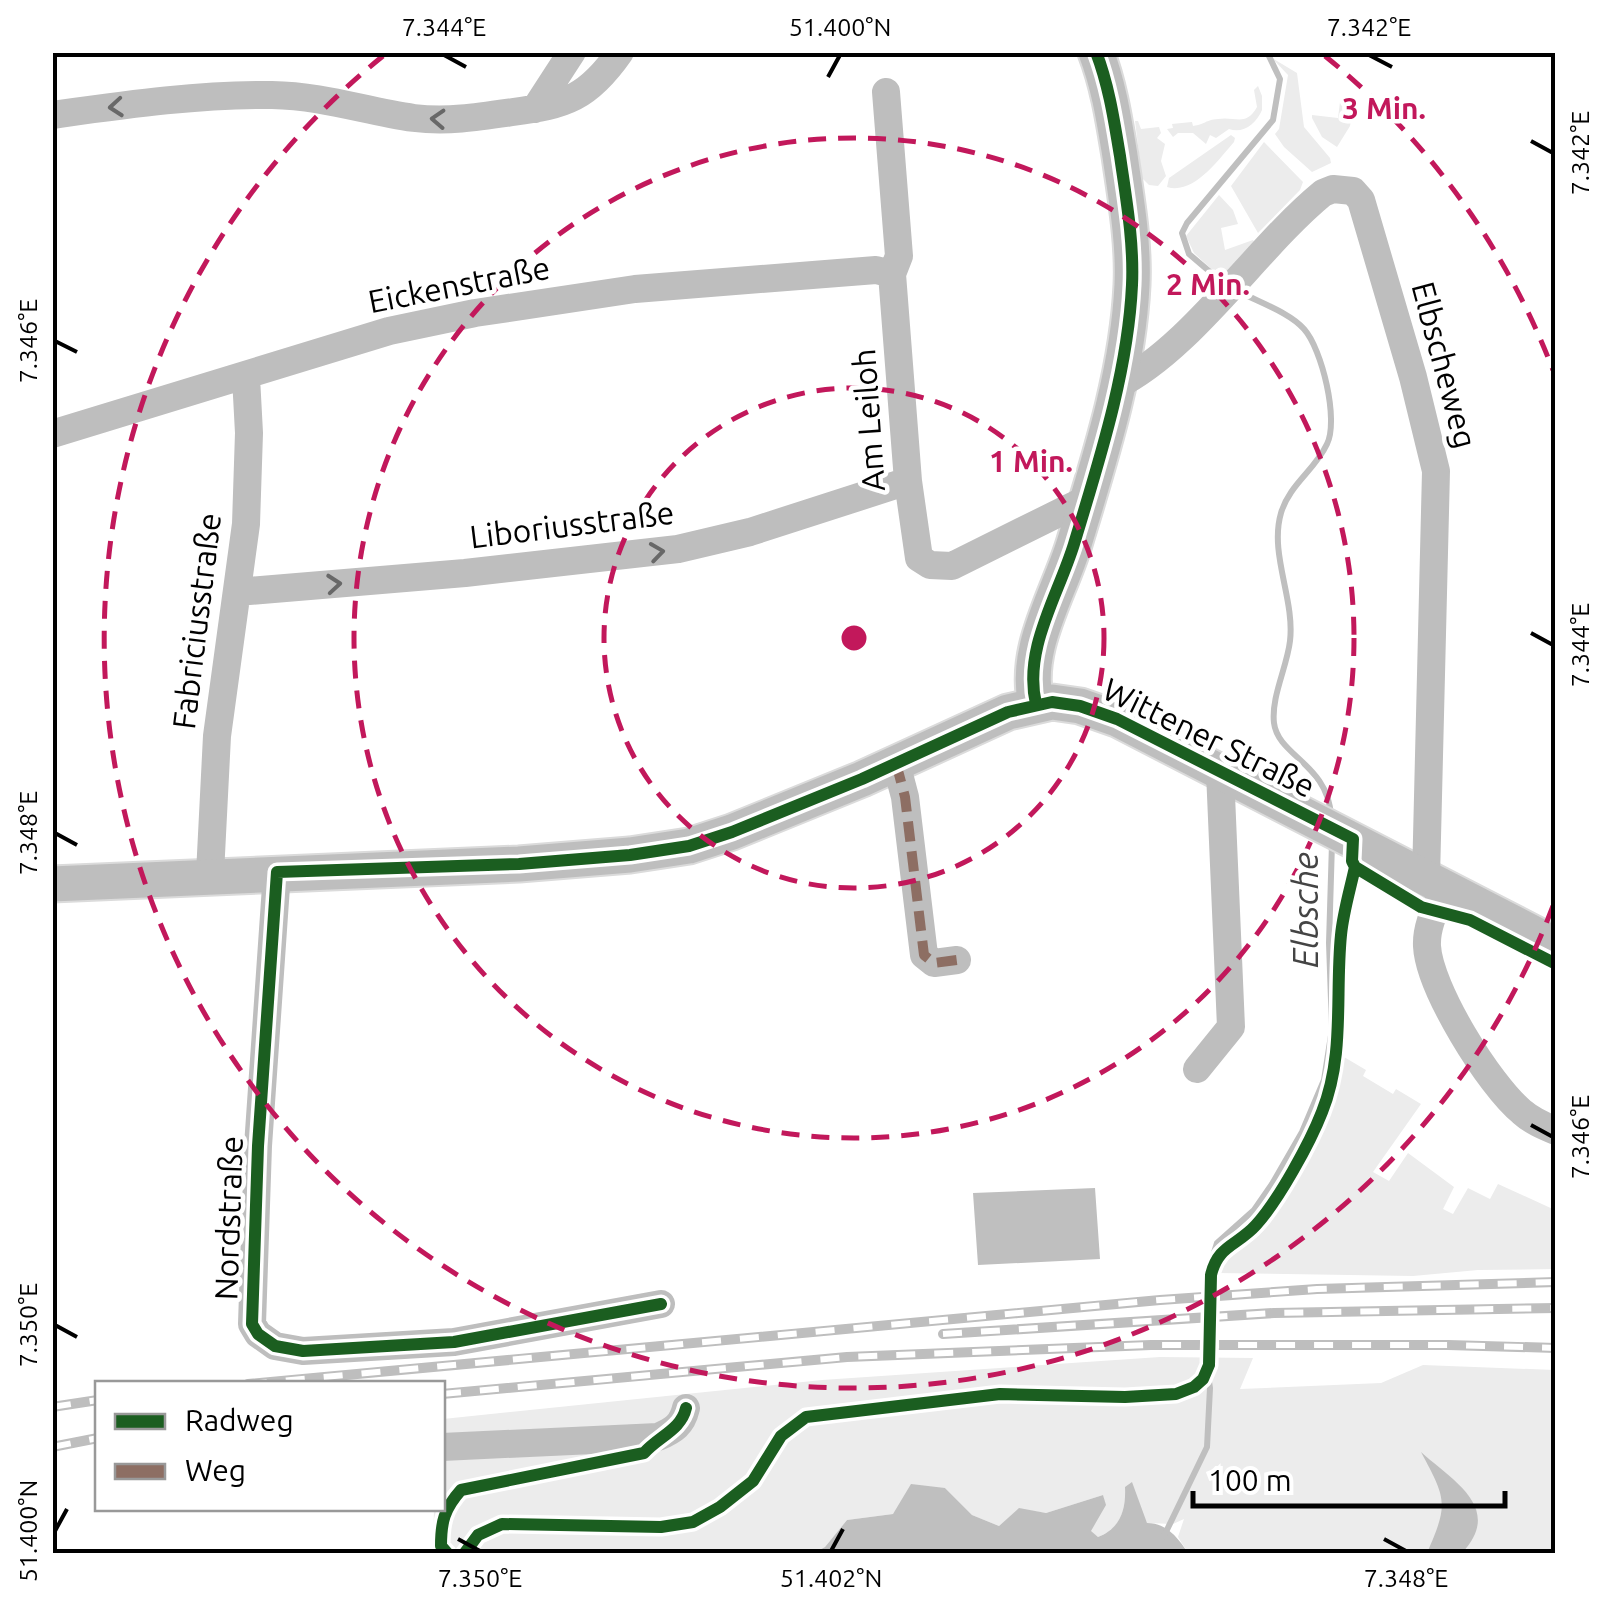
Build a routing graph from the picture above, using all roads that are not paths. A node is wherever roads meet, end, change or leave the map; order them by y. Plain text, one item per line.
1 (572, 52) edge
2 (620, 52) edge
3 (1096, 52) edge
4 (886, 92) dead end
5 (535, 109) junction
6 (52, 115) edge
7 (892, 274) junction
8 (246, 377) junction
9 (1116, 386) junction
10 (52, 434) edge
11 (908, 480) junction
12 (1087, 499) junction
13 (236, 592) junction
14 (1036, 704) junction
15 (896, 763) junction
16 (1220, 772) junction
17 (277, 872) junction
18 (210, 874) junction
19 (1436, 882) junction
20 (52, 884) edge
21 (1556, 945) edge
22 (956, 960) dead end
23 (1197, 1069) dead end
24 (1556, 1131) edge
25 (661, 1304) dead end
26 (686, 1408) dead end
27 (445, 1447) edge

1 - 5 street
2 - 5 street
3 - 9 main road
4 - 7 street, Am Leiloh
5 -> 6 street
7 - 8 street, Eickenstraße
7 - 11 street, Am Leiloh
8 - 10 street, Eickenstraße
8 - 13 street, Fabriciusstraße
9 - 12 main road
9 - 19 street, Elbscheweg
11 - 12 street, Am Leiloh
13 -> 11 street, Liboriusstraße
12 - 14 main road
13 - 18 street, Fabriciusstraße
14 - 15 main road
14 - 16 main road, Wittener Straße
15 - 17 main road
15 - 22 street
16 - 19 main road, Wittener Straße
16 - 23 street
17 - 18 main road
17 - 25 street, Nordstraße
18 - 20 main road
19 - 21 main road, Wittener Straße
19 - 24 street
26 - 27 street

